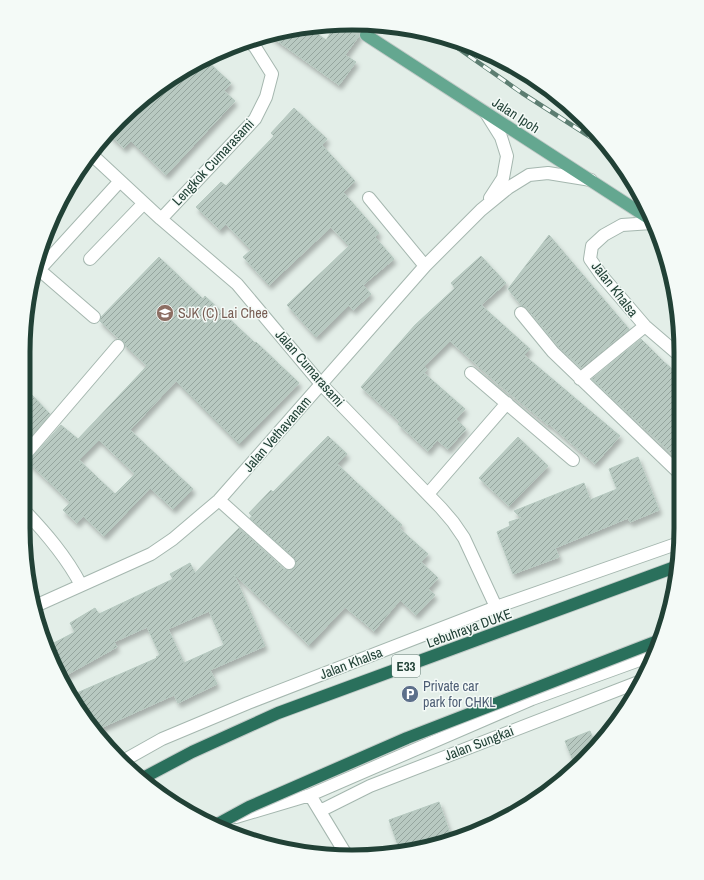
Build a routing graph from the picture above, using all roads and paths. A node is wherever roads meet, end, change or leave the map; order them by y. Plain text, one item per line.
1 (366, 35) tunnel mouth
2 (253, 46) edge
3 (486, 113) junction
4 (95, 158) edge
5 (591, 180) junction
6 (120, 181) junction
7 (369, 198) dead end
8 (144, 203) junction
9 (481, 210) junction
10 (643, 214) edge
11 (161, 219) junction
12 (647, 223) edge
13 (90, 259) dead end
14 (42, 264) edge
15 (425, 266) junction
16 (40, 271) edge
17 (521, 313) dead end
18 (94, 317) dead end
19 (645, 326) junction
20 (118, 346) dead end
21 (674, 351) edge
22 (471, 373) dead end
23 (580, 379) junction
24 (322, 384) junction
25 (507, 403) junction
26 (30, 449) edge
27 (573, 460) dead end
28 (674, 468) edge
29 (428, 494) junction
30 (219, 500) junction
31 (30, 516) edge
32 (673, 545) edge
33 (289, 563) dead end
34 (671, 568) edge
35 (82, 585) junction
36 (39, 604) edge
37 (496, 608) junction
38 (652, 643) edge
39 (646, 658) edge
40 (634, 684) edge
41 (127, 759) edge
42 (147, 776) edge
43 (310, 795) junction
44 (320, 811) junction
45 (220, 821) edge
46 (222, 822) edge
47 (343, 850) edge

1 - 3 main road, Jalan Ipoh
2 - 11 street, Lengkok Cumarasami
3 - 5 main road, Jalan Ipoh
3 - 9 street
4 - 6 street, Jalan Cumarasami
5 - 9 street
5 - 10 main road, Jalan Ipoh
6 - 8 street, Jalan Cumarasami
6 - 14 street
7 - 15 street
8 - 11 street, Jalan Cumarasami
8 - 13 street
9 - 15 street, Jalan Vethavanam
11 - 24 street, Jalan Cumarasami
12 - 19 street, Jalan Khalsa
15 - 24 street, Jalan Vethavanam
16 - 18 street
17 - 23 street
19 - 21 street, Jalan Khalsa
19 - 23 street
20 - 26 street
22 - 25 street
23 - 28 street
24 - 29 street, Jalan Cumarasami
24 - 30 street, Jalan Vethavanam
25 - 27 street
25 - 29 street
29 - 37 street, Jalan Cumarasami
30 - 33 street
30 - 35 street, Jalan Vethavanam
31 - 35 street
32 - 37 street, Jalan Khalsa
34 - 42 highway, Lebuhraya DUKE / E33
35 - 36 street, Jalan Vethavanam
37 - 41 street, Jalan Khalsa
38 - 46 highway, bridge
39 - 43 street
40 - 44 street, Jalan Sungkai
43 - 44 street
43 - 45 street
44 - 47 street

